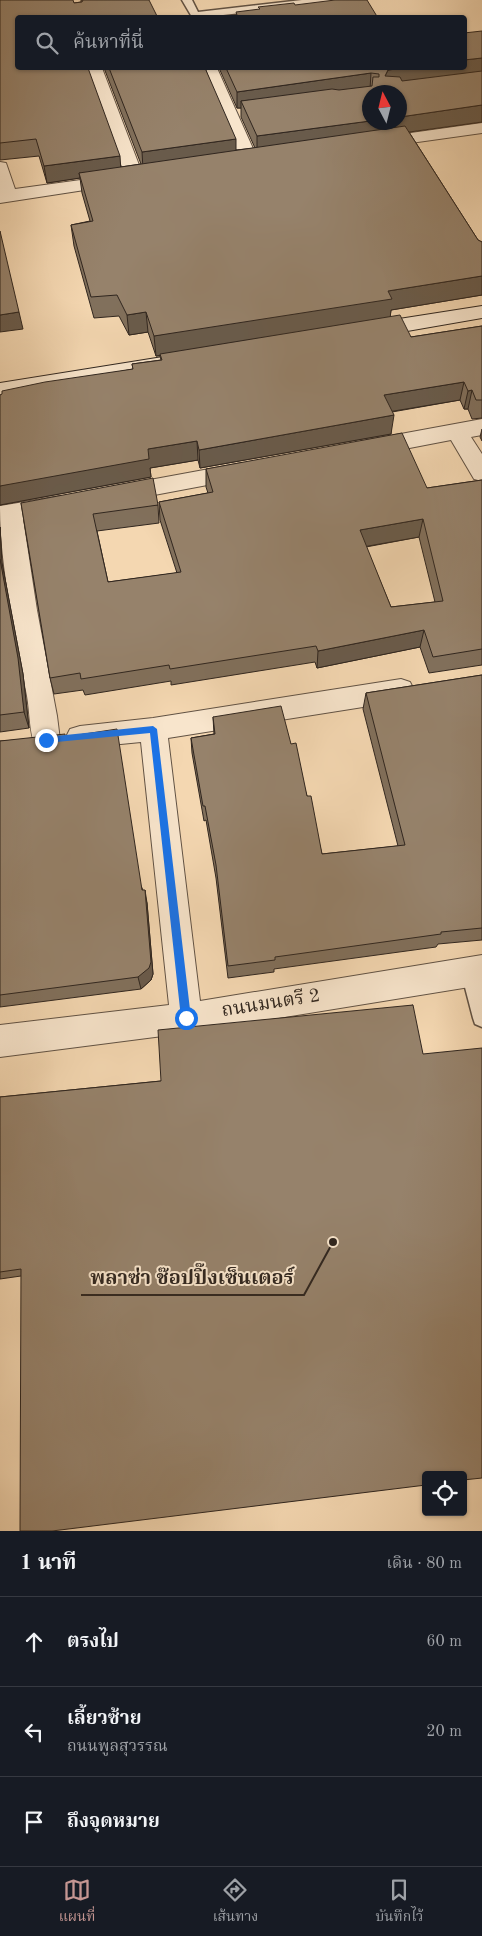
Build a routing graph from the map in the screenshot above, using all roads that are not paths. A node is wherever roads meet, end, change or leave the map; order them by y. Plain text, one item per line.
1 (187, 0) edge
2 (326, 0) edge
3 (195, 15) edge
4 (204, 15) edge
5 (95, 70) edge
6 (210, 70) edge
7 (482, 128) edge
8 (357, 146) edge
9 (270, 159) edge
10 (250, 162) junction
11 (231, 164) edge
12 (0, 167) edge
13 (154, 175) edge
14 (135, 178) junction
15 (4, 196) edge
16 (482, 312) edge
17 (344, 334) edge
18 (187, 360) edge
19 (0, 390) edge
20 (482, 427) edge
21 (457, 431) junction
22 (350, 451) edge
23 (262, 467) edge
24 (482, 473) edge
25 (5, 514) edge
26 (424, 687) edge
27 (153, 729) junction
28 (46, 740) junction
29 (18, 743) edge
30 (476, 971) edge
31 (186, 1018) junction
32 (482, 1018) edge
33 (0, 1042) edge

1 - 3 lane
2 - 4 lane
5 - 14 street
6 - 10 street
7 - 8 street
9 - 10 street
10 - 11 street
12 - 15 street
13 - 14 street
14 - 15 street
16 - 17 street
18 - 19 street
20 - 21 street
21 - 22 street
21 - 24 street
23 - 25 street
25 - 28 street
26 - 27 street
27 - 28 street
27 - 31 street
28 - 29 street
30 - 31 street, ถนนมนตรี 2
30 - 32 lane
31 - 33 street, ถนนมนตรี 2

